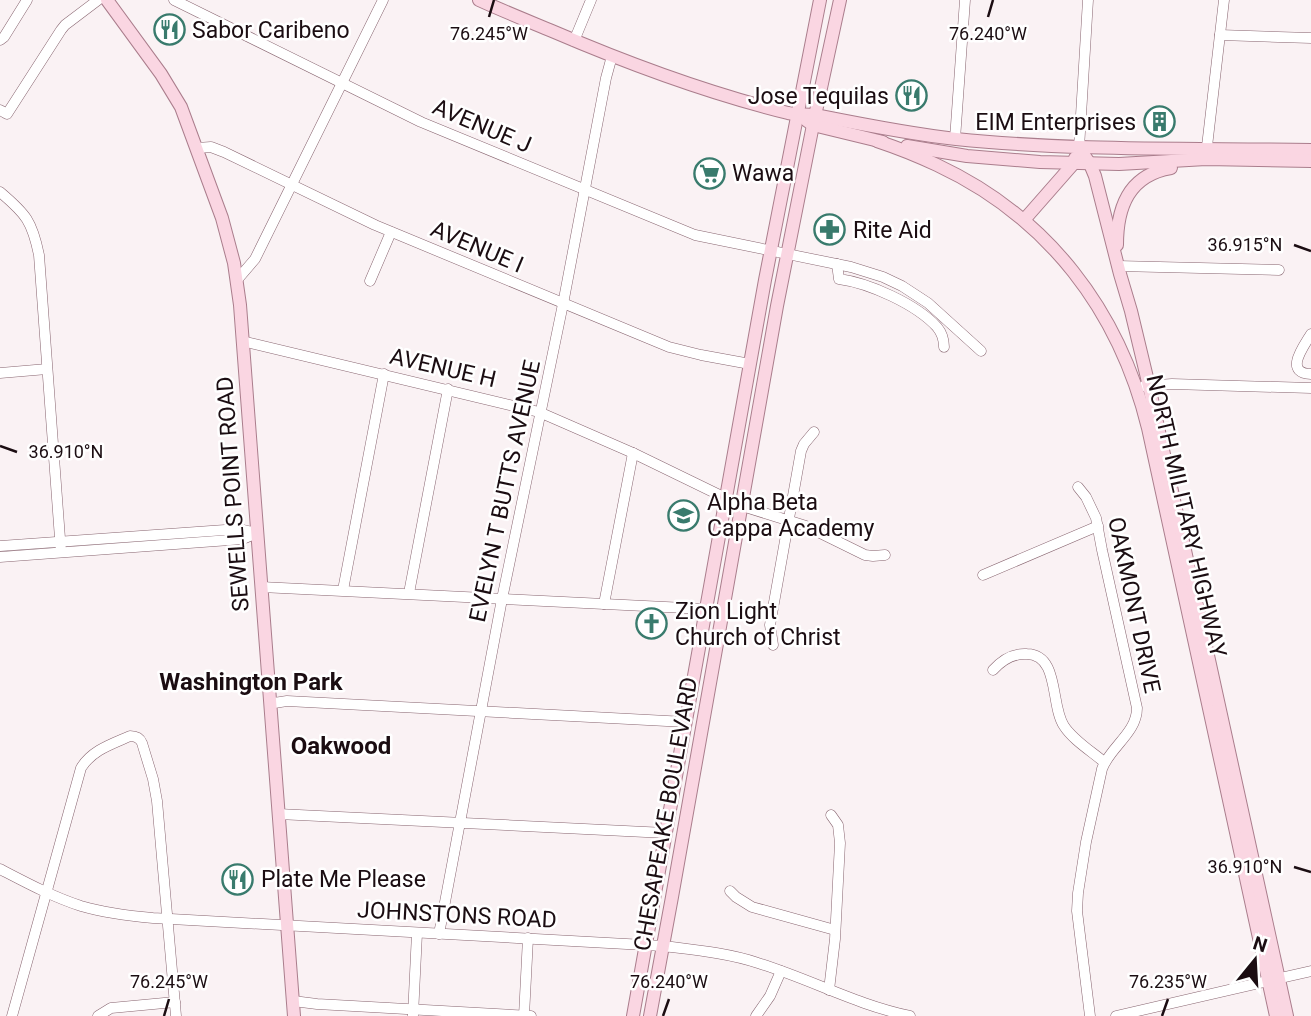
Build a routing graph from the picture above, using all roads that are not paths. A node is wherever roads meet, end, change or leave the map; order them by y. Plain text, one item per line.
1 (27, 0) edge
2 (99, 0) edge
3 (107, 0) edge
4 (174, 0) edge
5 (383, 0) edge
6 (591, 0) edge
7 (820, 0) edge
8 (840, 0) edge
9 (965, 0) edge
10 (1088, 0) edge
11 (1224, 0) edge
12 (486, 1) edge
13 (1220, 35) junction
14 (1311, 38) edge
15 (0, 40) edge
16 (574, 41) junction
17 (612, 56) junction
18 (342, 82) junction
19 (3, 112) edge
20 (797, 114) junction
21 (814, 120) junction
22 (954, 139) junction
23 (877, 141) junction
24 (1311, 143) edge
25 (197, 148) junction
26 (1079, 148) junction
27 (1311, 150) edge
28 (1206, 154) junction
29 (1311, 161) edge
30 (1074, 163) junction
31 (1090, 164) junction
32 (291, 185) junction
33 (586, 190) junction
34 (0, 192) edge
35 (1043, 198) junction
36 (1024, 220) junction
37 (391, 232) junction
38 (1052, 247) junction
39 (771, 250) junction
40 (788, 253) junction
41 (838, 264) junction
42 (1118, 266) junction
43 (1279, 270) dead end
44 (237, 280) junction
45 (370, 281) dead end
46 (563, 304) junction
47 (1311, 334) edge
48 (242, 341) junction
49 (944, 347) dead end
50 (981, 351) dead end
51 (750, 364) junction
52 (47, 369) junction
53 (0, 373) edge
54 (1311, 373) edge
55 (384, 374) junction
56 (1142, 386) junction
57 (1311, 388) edge
58 (448, 389) junction
59 (539, 412) junction
60 (814, 432) dead end
61 (632, 453) junction
62 (1078, 487) dead end
63 (726, 498) junction
64 (742, 506) junction
65 (789, 520) junction
66 (1098, 526) junction
67 (257, 533) junction
68 (0, 546) edge
69 (61, 547) junction
70 (885, 555) dead end
71 (0, 557) edge
72 (984, 575) dead end
73 (261, 587) junction
74 (343, 590) junction
75 (409, 593) junction
76 (502, 599) junction
77 (604, 604) junction
78 (706, 609) junction
79 (773, 645) dead end
80 (993, 670) dead end
81 (270, 707) junction
82 (481, 711) junction
83 (686, 722) junction
84 (1104, 762) junction
85 (278, 814) junction
86 (831, 815) dead end
87 (459, 822) junction
88 (666, 833) junction
89 (0, 869) edge
90 (730, 891) dead end
91 (46, 892) junction
92 (168, 919) junction
93 (286, 925) junction
94 (835, 930) junction
95 (417, 933) junction
96 (439, 934) junction
97 (528, 938) junction
98 (646, 945) junction
99 (663, 946) junction
100 (781, 971) junction
101 (1311, 971) edge
102 (1274, 980) junction
103 (830, 990) junction
104 (293, 1001) junction
105 (175, 1002) junction
106 (413, 1013) edge
107 (890, 1014) edge
108 (12, 1016) edge
109 (98, 1016) edge
110 (176, 1016) edge
111 (294, 1016) edge
112 (524, 1016) edge
113 (531, 1016) edge
114 (633, 1016) edge
115 (650, 1016) edge
116 (756, 1016) edge
117 (906, 1016) edge
118 (1090, 1016) edge
119 (1116, 1016) edge
120 (1276, 1016) edge
121 (1287, 1016) edge

1 - 15 street
2 - 19 street
3 - 25 main road, SEWELLS POINT ROAD
4 - 18 street, AVENUE J
5 - 18 street
6 - 16 street
7 - 20 main road, CHESAPEAKE BOULEVARD
8 - 21 main road, CHESAPEAKE BOULEVARD
9 - 22 street
10 - 26 street
11 - 13 street
12 - 16 main road
13 - 14 street
13 - 28 street
16 - 17 main road
17 - 20 main road
17 - 33 street, EVELYN T BUTTS AVENUE
18 - 32 street
18 - 33 street, AVENUE J
20 - 21 main road
20 - 39 main road, CHESAPEAKE BOULEVARD
21 - 22 main road
21 - 23 main road
21 - 40 main road, CHESAPEAKE BOULEVARD
22 - 26 main road
23 - 30 main road
23 - 36 main road, NORTH MILITARY HIGHWAY
24 - 27 street
25 - 32 street, AVENUE I
25 - 44 main road, SEWELLS POINT ROAD
26 - 28 main road
26 - 30 main road
26 - 31 main road, NORTH MILITARY HIGHWAY
27 - 28 main road
28 - 29 main road
28 - 31 main road
28 - 42 main road
30 - 31 main road
30 - 35 main road
31 - 42 main road, NORTH MILITARY HIGHWAY
32 - 37 street, AVENUE I
32 - 44 street
33 - 39 street, AVENUE J
33 - 46 street, EVELYN T BUTTS AVENUE
34 - 52 street
35 - 36 main road
35 - 38 main road
36 - 38 main road, NORTH MILITARY HIGHWAY
37 - 45 street
37 - 46 street, AVENUE I
38 - 56 main road, NORTH MILITARY HIGHWAY
39 - 40 street, AVENUE J
39 - 51 main road, CHESAPEAKE BOULEVARD
40 - 41 street, AVENUE J
40 - 64 main road, CHESAPEAKE BOULEVARD
41 - 49 street
41 - 50 street, AVENUE J
42 - 43 street
42 - 56 main road, NORTH MILITARY HIGHWAY
44 - 48 main road, SEWELLS POINT ROAD
46 - 51 street, AVENUE I
46 - 59 street, EVELYN T BUTTS AVENUE
47 - 54 street
48 - 55 street, AVENUE H
48 - 67 main road, SEWELLS POINT ROAD
51 - 63 main road, CHESAPEAKE BOULEVARD
52 - 53 street
52 - 69 street
55 - 58 street, AVENUE H
55 - 74 street
56 - 57 street
56 - 102 main road, NORTH MILITARY HIGHWAY
58 - 59 street, AVENUE H
58 - 75 street
59 - 61 street, AVENUE H
59 - 76 street, EVELYN T BUTTS AVENUE
60 - 65 street
61 - 63 street, AVENUE H
61 - 77 street
62 - 66 street, OAKMONT DRIVE
63 - 64 street, AVENUE H
63 - 78 main road, CHESAPEAKE BOULEVARD
64 - 65 street, AVENUE H
64 - 99 main road, CHESAPEAKE BOULEVARD
65 - 70 street, AVENUE H
65 - 79 street
66 - 72 street
66 - 84 street, OAKMONT DRIVE
67 - 69 street
67 - 73 main road, SEWELLS POINT ROAD
68 - 69 street
69 - 71 street
73 - 74 street
73 - 81 main road, SEWELLS POINT ROAD
74 - 75 street
75 - 76 street
76 - 77 street
76 - 82 street, EVELYN T BUTTS AVENUE
77 - 78 street
78 - 83 main road, CHESAPEAKE BOULEVARD
80 - 84 street
81 - 82 street
81 - 85 main road, SEWELLS POINT ROAD
82 - 83 street
82 - 87 street, EVELYN T BUTTS AVENUE
83 - 88 main road, CHESAPEAKE BOULEVARD
84 - 118 street, OAKMONT DRIVE
85 - 87 street
85 - 93 main road, SEWELLS POINT ROAD
86 - 94 street
87 - 88 street
87 - 96 street, EVELYN T BUTTS AVENUE
88 - 98 main road, CHESAPEAKE BOULEVARD
89 - 91 street, JOHNSTONS ROAD
90 - 94 street
91 - 92 street, JOHNSTONS ROAD
91 - 92 street
91 - 108 street
92 - 93 street, JOHNSTONS ROAD
92 - 105 street
93 - 95 street, JOHNSTONS ROAD
93 - 104 main road, SEWELLS POINT ROAD
94 - 103 street
95 - 96 street, JOHNSTONS ROAD
95 - 106 street
96 - 97 street, JOHNSTONS ROAD
97 - 98 street, JOHNSTONS ROAD
97 - 112 street
98 - 99 street, JOHNSTONS ROAD
98 - 114 main road, CHESAPEAKE BOULEVARD
99 - 100 street, JOHNSTONS ROAD
99 - 115 main road, CHESAPEAKE BOULEVARD
100 - 103 street, JOHNSTONS ROAD
100 - 116 street
101 - 102 street
102 - 119 street
102 - 120 main road, NORTH MILITARY HIGHWAY
102 - 121 main road, NORTH MILITARY HIGHWAY
103 - 107 street, JOHNSTONS ROAD
104 - 106 street
104 - 111 main road, SEWELLS POINT ROAD
105 - 109 street
105 - 110 street
106 - 112 street
107 - 117 street, JOHNSTONS ROAD
112 - 113 street

